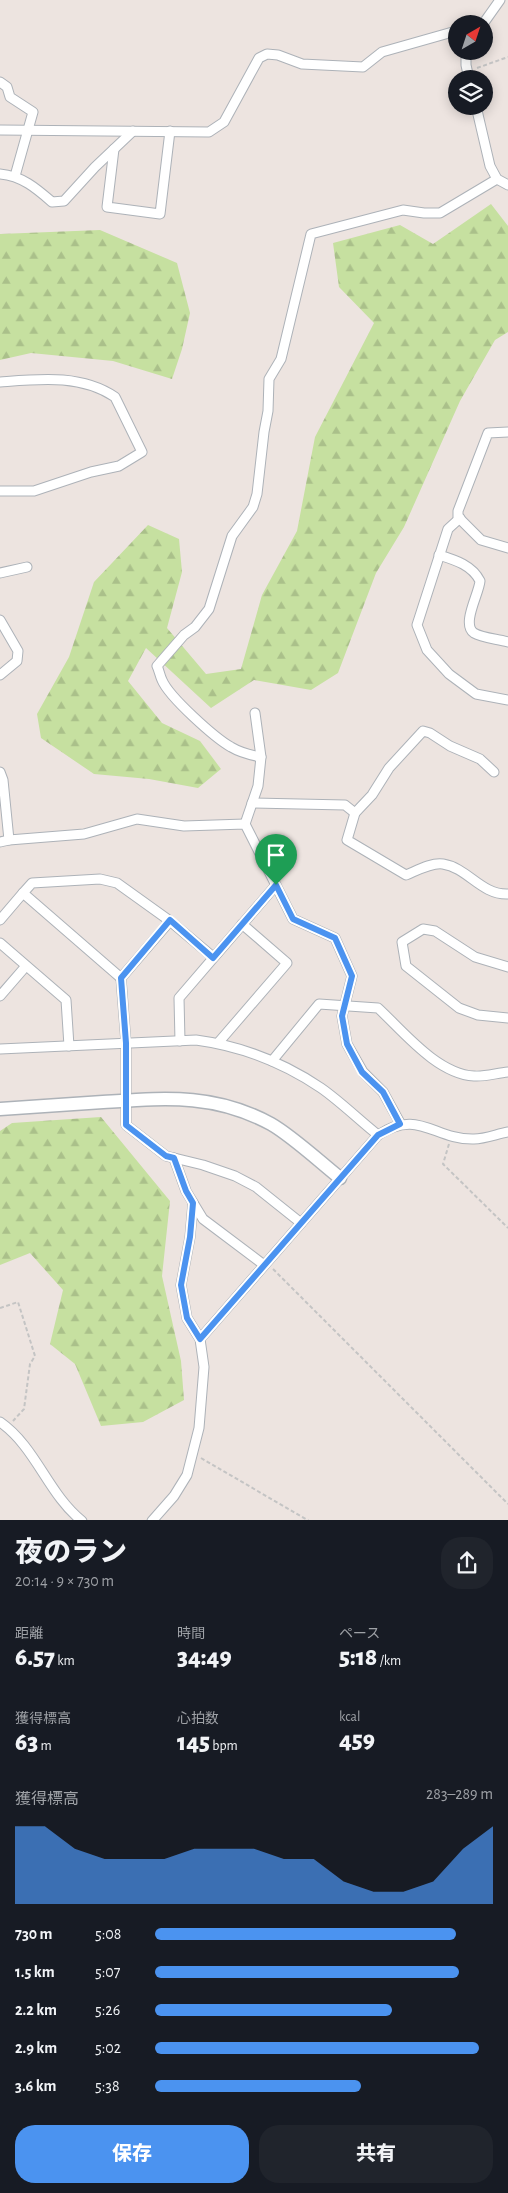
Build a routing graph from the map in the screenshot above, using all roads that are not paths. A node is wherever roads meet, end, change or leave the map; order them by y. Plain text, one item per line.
1 (500, 0) edge
2 (489, 15) edge
3 (448, 33) edge
4 (0, 82) edge
5 (478, 115) edge
6 (0, 130) edge
7 (28, 130) junction
8 (133, 131) junction
9 (170, 131) junction
10 (114, 149) junction
11 (0, 174) edge
12 (15, 176) junction
13 (497, 179) junction
14 (508, 185) edge
15 (0, 382) edge
16 (508, 432) edge
17 (0, 491) edge
18 (460, 518) junction
19 (508, 548) edge
20 (440, 555) junction
21 (27, 567) dead end
22 (0, 573) edge
23 (0, 620) edge
24 (508, 642) edge
25 (0, 675) edge
26 (508, 700) edge
27 (256, 713) dead end
28 (261, 757) junction
29 (0, 772) edge
30 (494, 772) dead end
31 (252, 803) junction
32 (355, 813) junction
33 (245, 824) junction
34 (5, 841) edge
35 (276, 885) junction
36 (23, 894) junction
37 (508, 894) edge
38 (0, 920) edge
39 (170, 920) junction
40 (242, 924) junction
41 (0, 943) edge
42 (213, 958) junction
43 (26, 966) junction
44 (508, 967) edge
45 (121, 978) junction
46 (0, 996) edge
47 (345, 1006) junction
48 (508, 1018) edge
49 (180, 1041) junction
50 (126, 1043) junction
51 (218, 1043) junction
52 (69, 1046) junction
53 (0, 1049) edge
54 (272, 1061) junction
55 (508, 1072) edge
56 (126, 1101) junction
57 (0, 1109) edge
58 (400, 1124) junction
59 (508, 1132) edge
60 (378, 1135) junction
61 (174, 1158) junction
62 (340, 1178) junction
63 (193, 1203) junction
64 (301, 1223) junction
65 (265, 1264) junction
66 (200, 1339) junction
67 (4, 1425) edge
68 (82, 1520) edge
69 (152, 1520) edge

1 - 2 street
3 - 9 street
4 - 7 street
5 - 13 street
6 - 7 street
7 - 8 street
7 - 12 street
8 - 9 street
8 - 10 street
9 - 10 street
10 - 12 street
11 - 12 street
13 - 14 street
13 - 28 street
15 - 17 street
16 - 18 street
18 - 19 street
18 - 20 street
20 - 24 street
20 - 26 street
21 - 22 street
23 - 25 street
27 - 28 street
28 - 31 street
29 - 34 street
30 - 32 street
31 - 32 street
31 - 33 street
32 - 37 street
33 - 34 street
33 - 35 street
35 - 40 street
35 - 47 street
36 - 38 street
36 - 39 street
36 - 45 street
39 - 42 street
39 - 45 street
40 - 42 street
40 - 51 street
41 - 43 street
42 - 49 street
43 - 46 street
43 - 52 street
44 - 48 street
45 - 50 street
47 - 54 street
47 - 55 street
47 - 58 street
49 - 50 street
49 - 51 street
50 - 52 street
50 - 56 street
51 - 54 street
52 - 53 street
54 - 60 street
56 - 57 street
56 - 61 street
56 - 62 street
58 - 59 street
58 - 60 street
60 - 62 street
61 - 63 street
61 - 64 street
62 - 64 street
63 - 65 street
63 - 66 street
64 - 65 street
65 - 66 street
66 - 69 street
67 - 68 street

